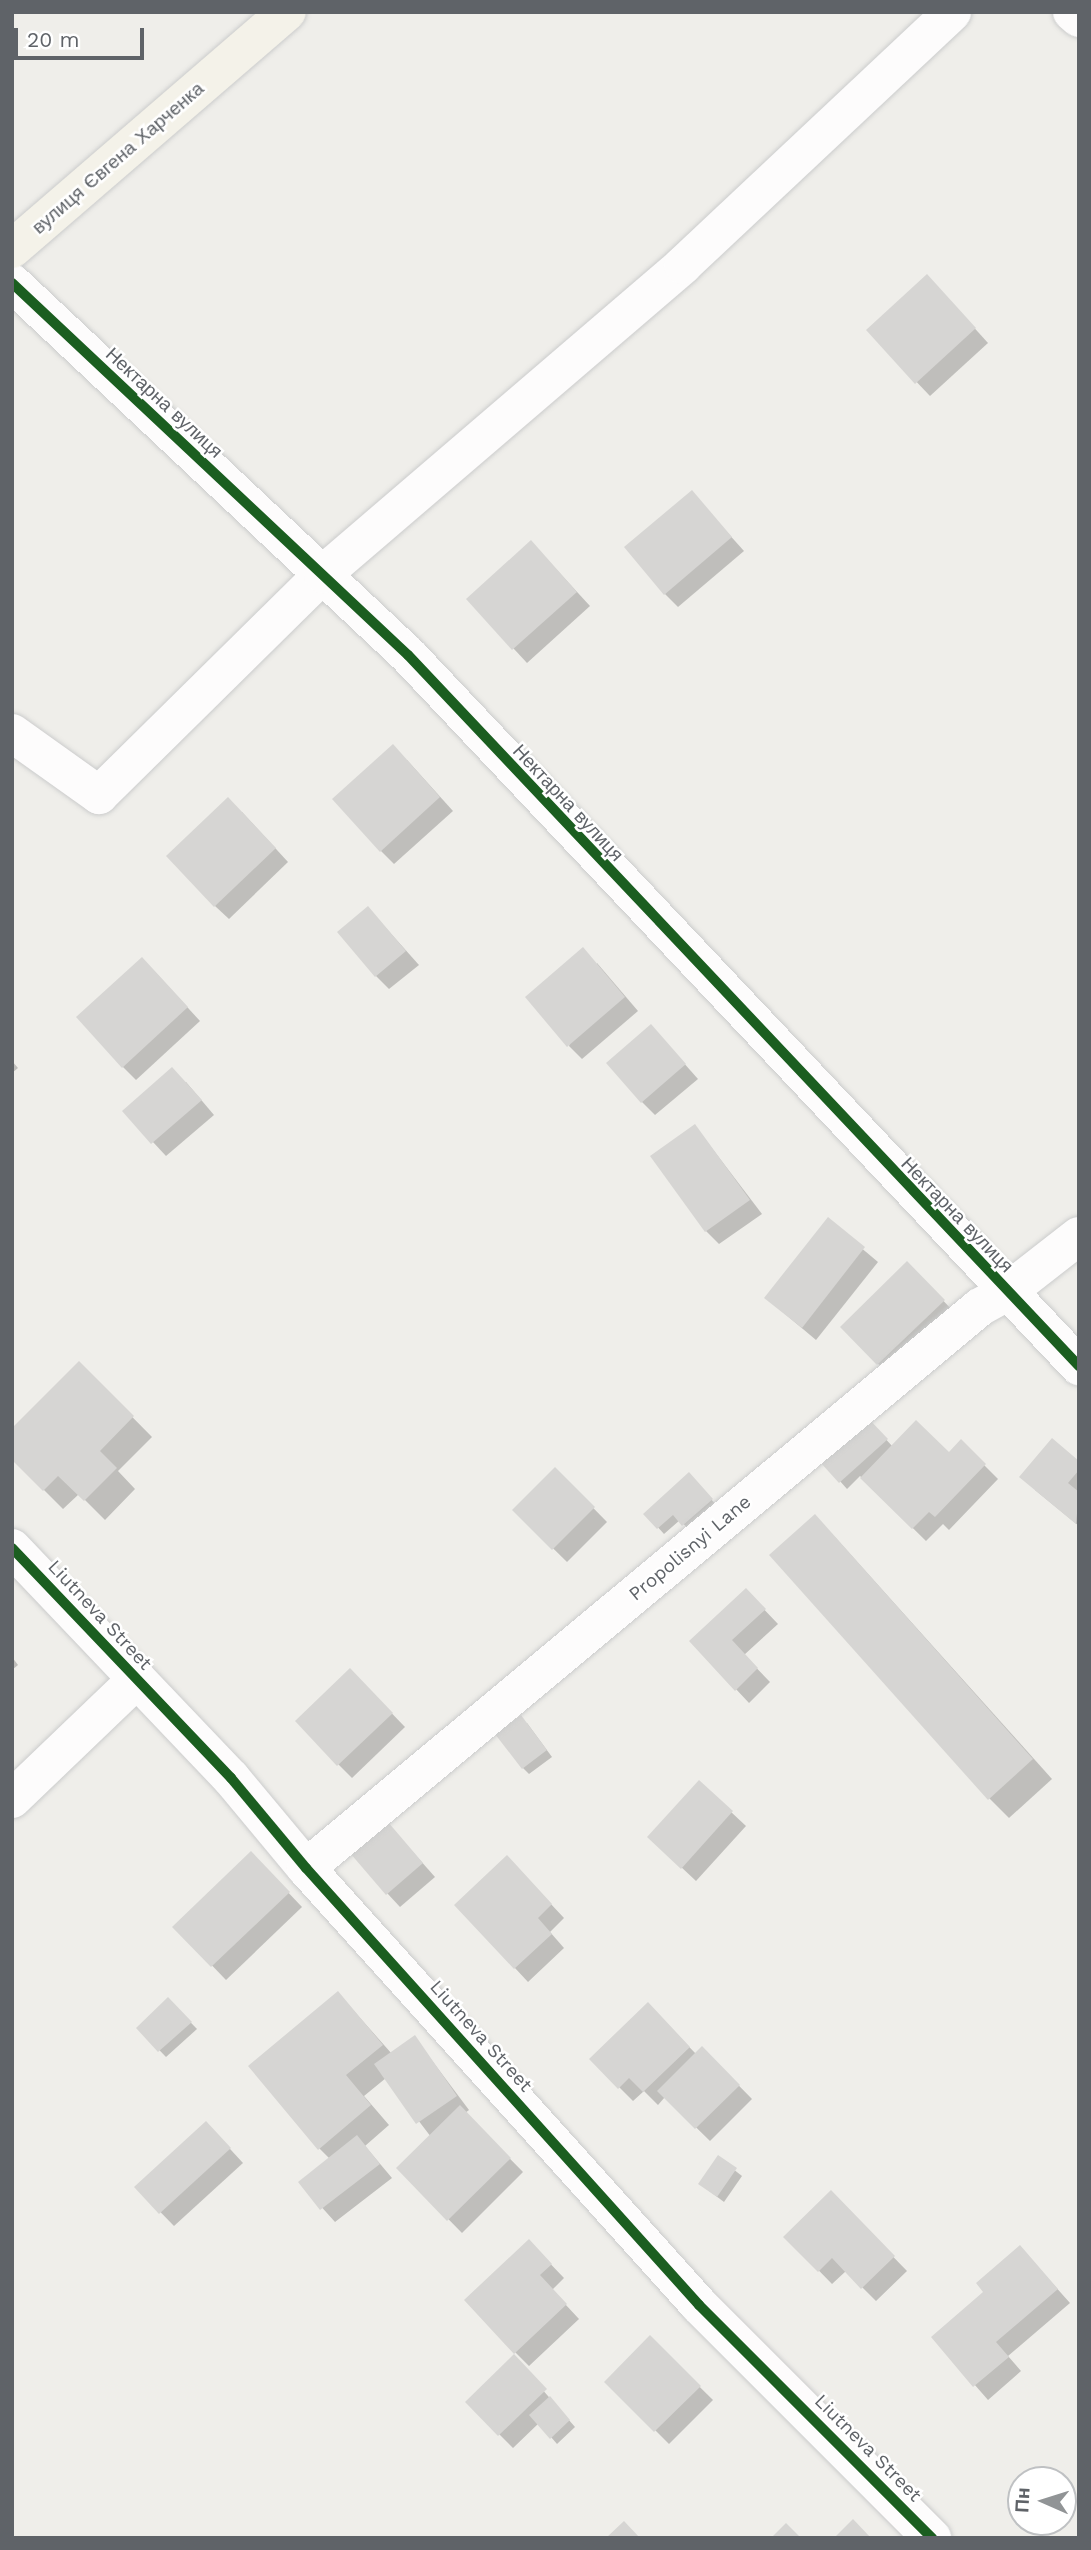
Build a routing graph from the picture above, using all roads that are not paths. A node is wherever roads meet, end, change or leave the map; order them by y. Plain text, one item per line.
1 (287, 12) edge
2 (952, 12) edge
3 (1072, 12) edge
4 (1079, 18) edge
5 (12, 249) edge
6 (12, 283) edge
7 (323, 574) junction
8 (12, 733) edge
9 (1079, 1236) edge
10 (1007, 1292) junction
11 (1079, 1366) edge
12 (12, 1548) edge
13 (137, 1679) junction
14 (12, 1799) edge
15 (306, 1868) junction
16 (932, 2538) edge

1 - 5 main road, вулиця Євгена Харченка
2 - 7 street
3 - 4 street
6 - 7 street, Нектарна вулиця
7 - 8 street
7 - 10 street, Нектарна вулиця
9 - 10 street, Propolisnyi Lane
10 - 11 street, Нектарна вулиця
10 - 15 street, Propolisnyi Lane
12 - 13 street, Liutneva Street
13 - 14 street
13 - 15 street, Liutneva Street
15 - 16 street, Liutneva Street

